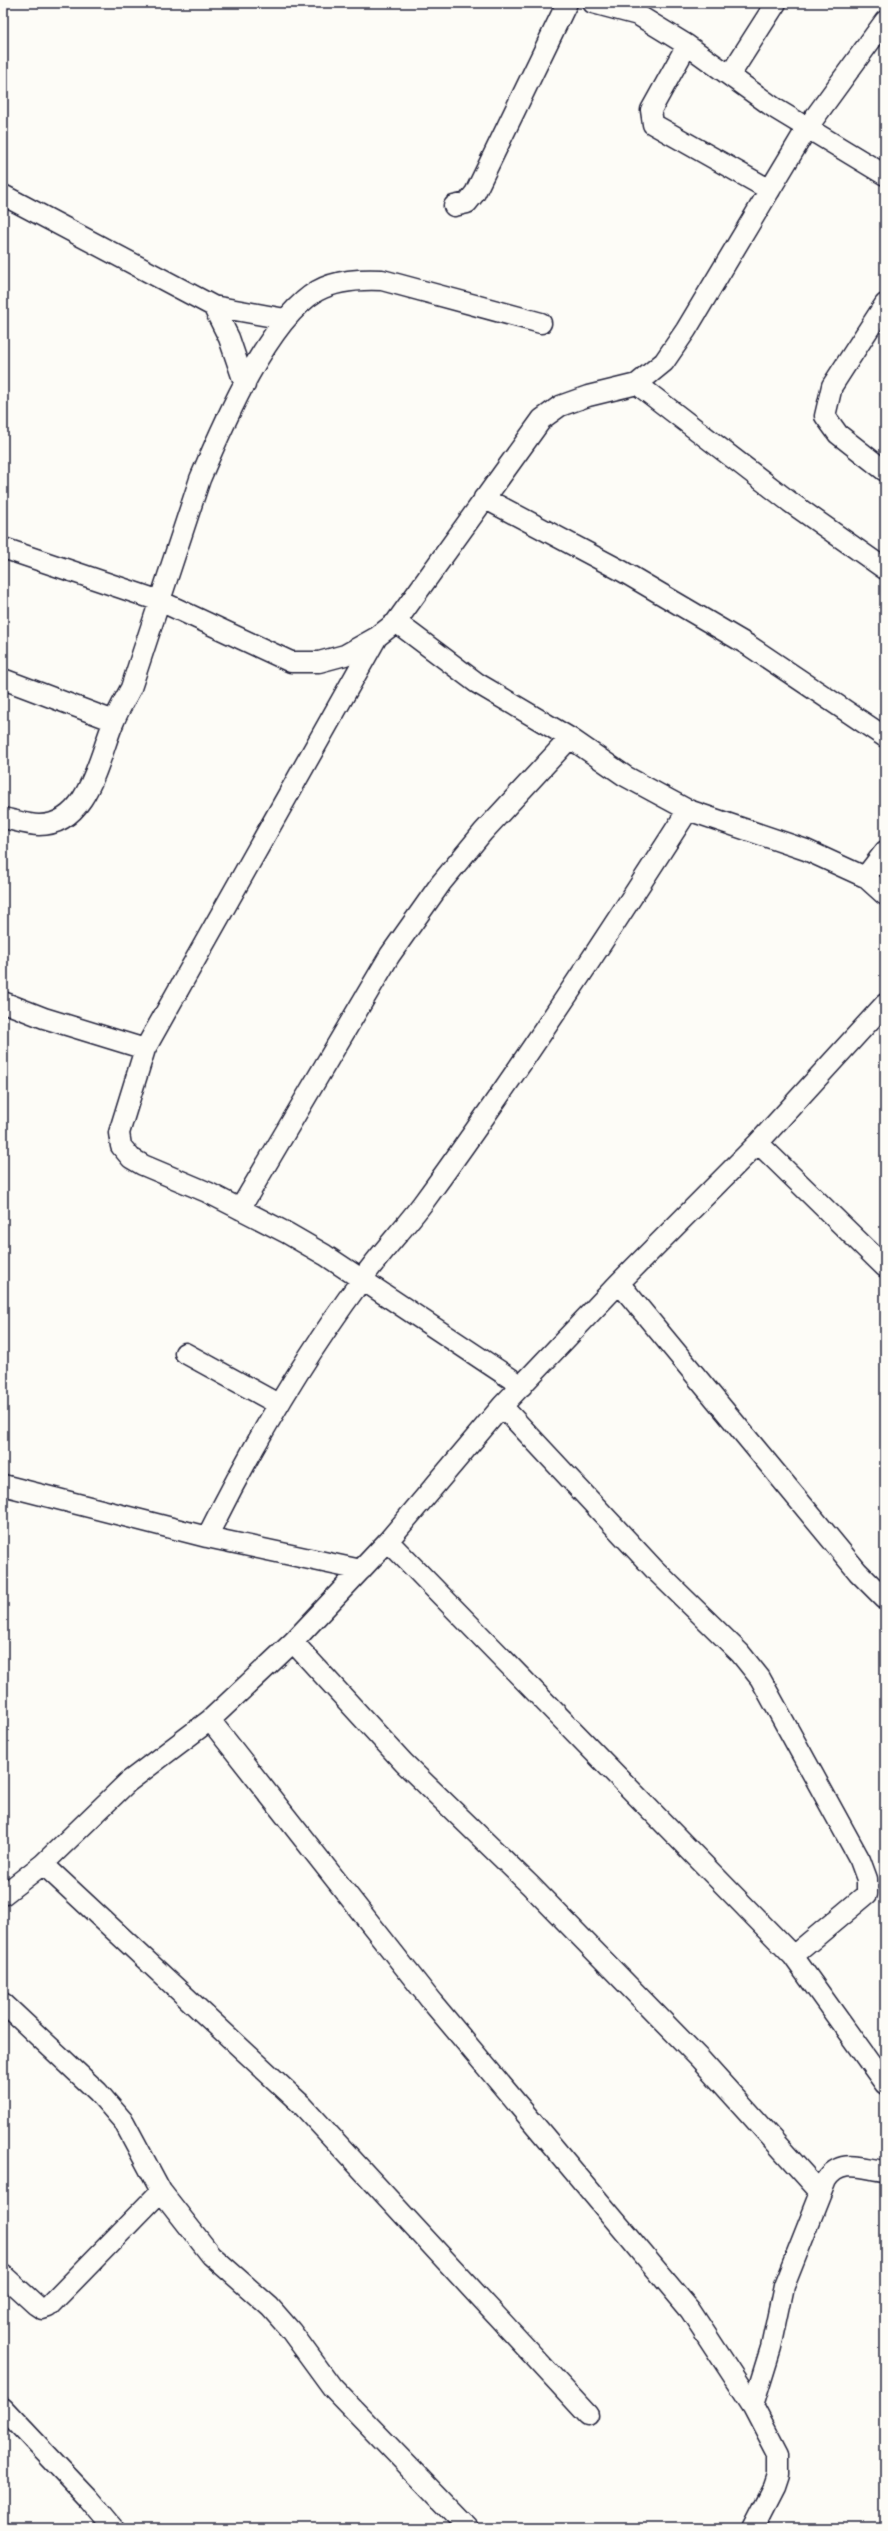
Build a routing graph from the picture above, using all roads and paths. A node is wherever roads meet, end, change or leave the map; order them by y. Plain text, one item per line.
1 (567, 3) edge
2 (593, 3) edge
3 (776, 3) edge
4 (885, 22) edge
5 (687, 45) junction
6 (730, 75) junction
7 (806, 128) junction
8 (885, 175) edge
9 (770, 190) junction
10 (3, 195) edge
11 (454, 206) dead end
12 (885, 304) edge
13 (213, 306) junction
14 (285, 319) junction
15 (541, 323) dead end
16 (636, 384) junction
17 (245, 385) junction
18 (885, 471) edge
19 (484, 498) junction
20 (3, 548) edge
21 (885, 569) edge
22 (160, 601) junction
23 (396, 622) junction
24 (377, 637) junction
25 (3, 679) edge
26 (114, 721) junction
27 (885, 737) edge
28 (570, 738) junction
29 (688, 810) junction
30 (3, 818) edge
31 (885, 851) edge
32 (865, 877) junction
33 (885, 895) edge
34 (3, 1002) edge
35 (885, 1004) edge
36 (145, 1049) junction
37 (758, 1144) junction
38 (240, 1209) junction
39 (885, 1267) edge
40 (361, 1280) junction
41 (619, 1283) junction
42 (185, 1353) dead end
43 (522, 1386) junction
44 (278, 1404) junction
45 (502, 1406) junction
46 (3, 1485) edge
47 (207, 1537) junction
48 (388, 1540) junction
49 (361, 1570) junction
50 (885, 1599) edge
51 (293, 1642) junction
52 (210, 1720) junction
53 (43, 1864) junction
54 (3, 1895) edge
55 (793, 1956) junction
56 (3, 2003) edge
57 (885, 2084) edge
58 (885, 2171) edge
59 (161, 2191) junction
60 (821, 2193) junction
61 (3, 2275) edge
62 (753, 2406) junction
63 (3, 2408) edge
64 (588, 2415) dead end
65 (113, 2528) edge
66 (468, 2528) edge
67 (753, 2528) edge

1 - 11 street
2 - 5 street
3 - 6 street
4 - 7 street
5 - 6 street
5 - 9 street
6 - 7 street
7 - 8 street
7 - 9 street
9 - 16 street
10 - 13 street
12 - 18 street
13 - 14 street
13 - 17 street
14 - 15 street
14 - 17 street
16 - 19 street
16 - 21 street
17 - 22 street
19 - 23 street
19 - 27 street
20 - 22 street
22 - 24 street
22 - 26 street
23 - 24 street
23 - 28 street
24 - 36 street
25 - 26 street
26 - 30 street
28 - 29 street
28 - 38 street
29 - 32 street
29 - 40 street
31 - 32 street
32 - 33 street
34 - 36 street
35 - 37 street
36 - 38 street
37 - 39 street
37 - 41 street
38 - 40 street
40 - 43 street
40 - 44 street
41 - 43 street
41 - 50 street
42 - 44 street
43 - 45 street
44 - 47 street
45 - 48 street
45 - 55 street
46 - 47 street
47 - 49 street
48 - 49 street
48 - 55 street
49 - 51 street
51 - 52 street
51 - 60 street
52 - 53 street
52 - 62 street
53 - 54 street
53 - 64 street
55 - 57 street
56 - 59 street
58 - 60 street
59 - 61 street
59 - 66 street
60 - 62 street
62 - 67 street
63 - 65 street

